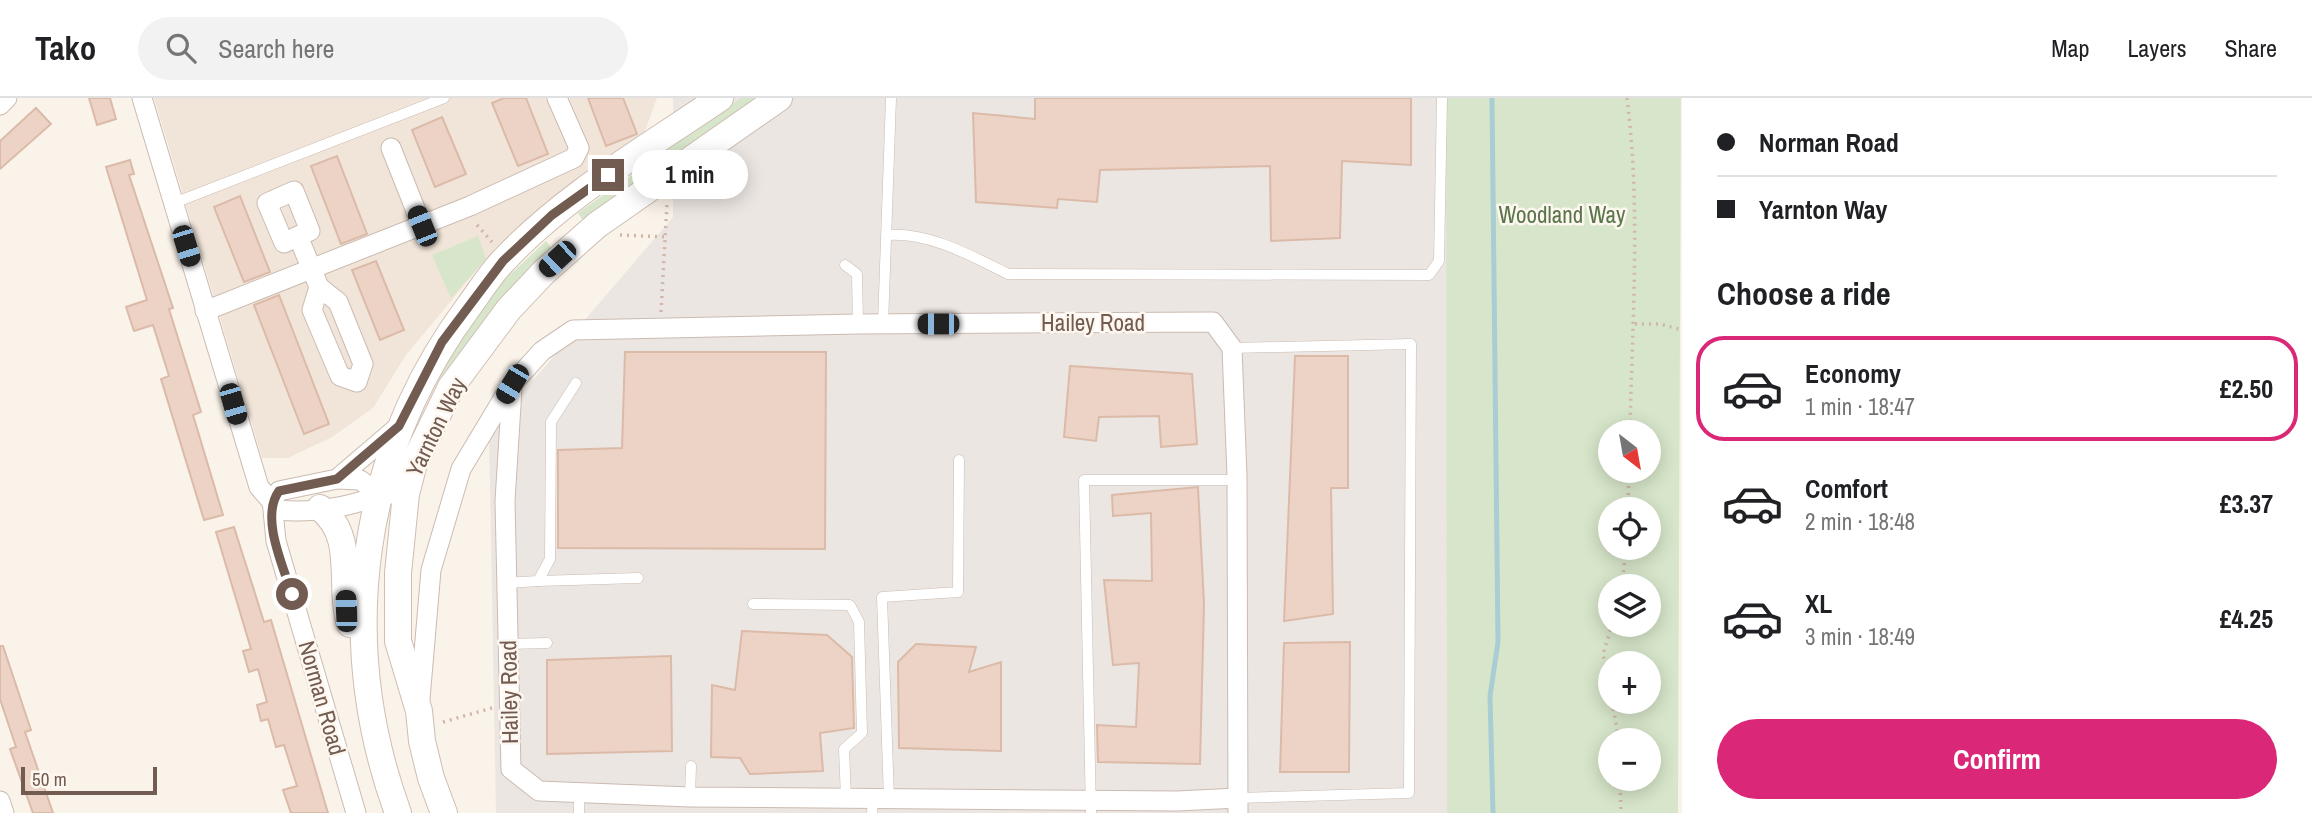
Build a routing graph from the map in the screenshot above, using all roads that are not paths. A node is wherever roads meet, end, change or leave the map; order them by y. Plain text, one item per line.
1 (8, 98) edge
2 (142, 98) edge
3 (444, 98) edge
4 (557, 98) edge
5 (720, 98) edge
6 (779, 98) edge
7 (891, 98) edge
8 (1442, 98) edge
9 (0, 105) edge
10 (391, 148) dead end
11 (174, 203) junction
12 (422, 226) junction
13 (887, 235) junction
14 (298, 236) dead end
15 (845, 265) dead end
16 (311, 269) junction
17 (319, 287) dead end
18 (205, 311) junction
19 (858, 324) junction
20 (883, 324) junction
21 (1232, 348) junction
22 (576, 383) dead end
23 (512, 384) junction
24 (399, 426) junction
25 (960, 460) dead end
26 (337, 479) junction
27 (1237, 480) junction
28 (379, 493) junction
29 (406, 494) junction
30 (272, 500) junction
31 (320, 508) junction
32 (638, 578) dead end
33 (538, 581) junction
34 (506, 583) junction
35 (753, 604) dead end
36 (547, 643) dead end
37 (508, 644) junction
38 (363, 670) junction
39 (426, 718) junction
40 (691, 766) dead end
41 (579, 793) junction
42 (690, 797) junction
43 (846, 798) junction
44 (0, 801) edge
45 (878, 803) edge
46 (1238, 806) edge
47 (1082, 807) edge
48 (4, 813) edge
49 (356, 813) edge
50 (398, 813) edge
51 (444, 813) edge
52 (579, 813) edge

1 - 9 street
2 - 11 street, Norman Road
3 - 11 lane
4 - 12 street
5 - 24 street, Yarnton Way
6 - 29 street, Yarnton Way
7 - 13 lane
8 - 13 lane
10 - 12 street
11 - 18 street, Norman Road
12 - 16 street
13 - 20 lane
14 - 16 street
15 - 19 lane
16 - 17 street
16 - 18 street
18 - 30 street, Norman Road
19 - 20 street, Hailey Road
19 - 23 street, Hailey Road
20 - 21 street, Hailey Road
21 - 27 street
21 - 46 lane
22 - 33 lane
23 - 34 street, Hailey Road
23 - 39 street, Hailey Road
24 - 26 street
24 - 28 street, Yarnton Way
25 - 45 lane
26 - 28 street
26 - 30 street
27 - 46 street
27 - 47 lane
28 - 29 street
28 - 31 street
28 - 38 street, Yarnton Way
29 - 39 street, Yarnton Way
30 - 31 street
30 - 49 street, Norman Road
31 - 38 street
32 - 33 lane
33 - 34 lane
34 - 37 street, Hailey Road
35 - 43 lane
36 - 37 lane
37 - 41 street, Hailey Road
38 - 50 street, Yarnton Way
39 - 51 street, Yarnton Way
40 - 42 lane
41 - 42 street, Hailey Road
41 - 52 lane
42 - 43 street, Hailey Road
43 - 45 street, Hailey Road
44 - 48 street
45 - 47 street, Hailey Road
46 - 47 street, Hailey Road

